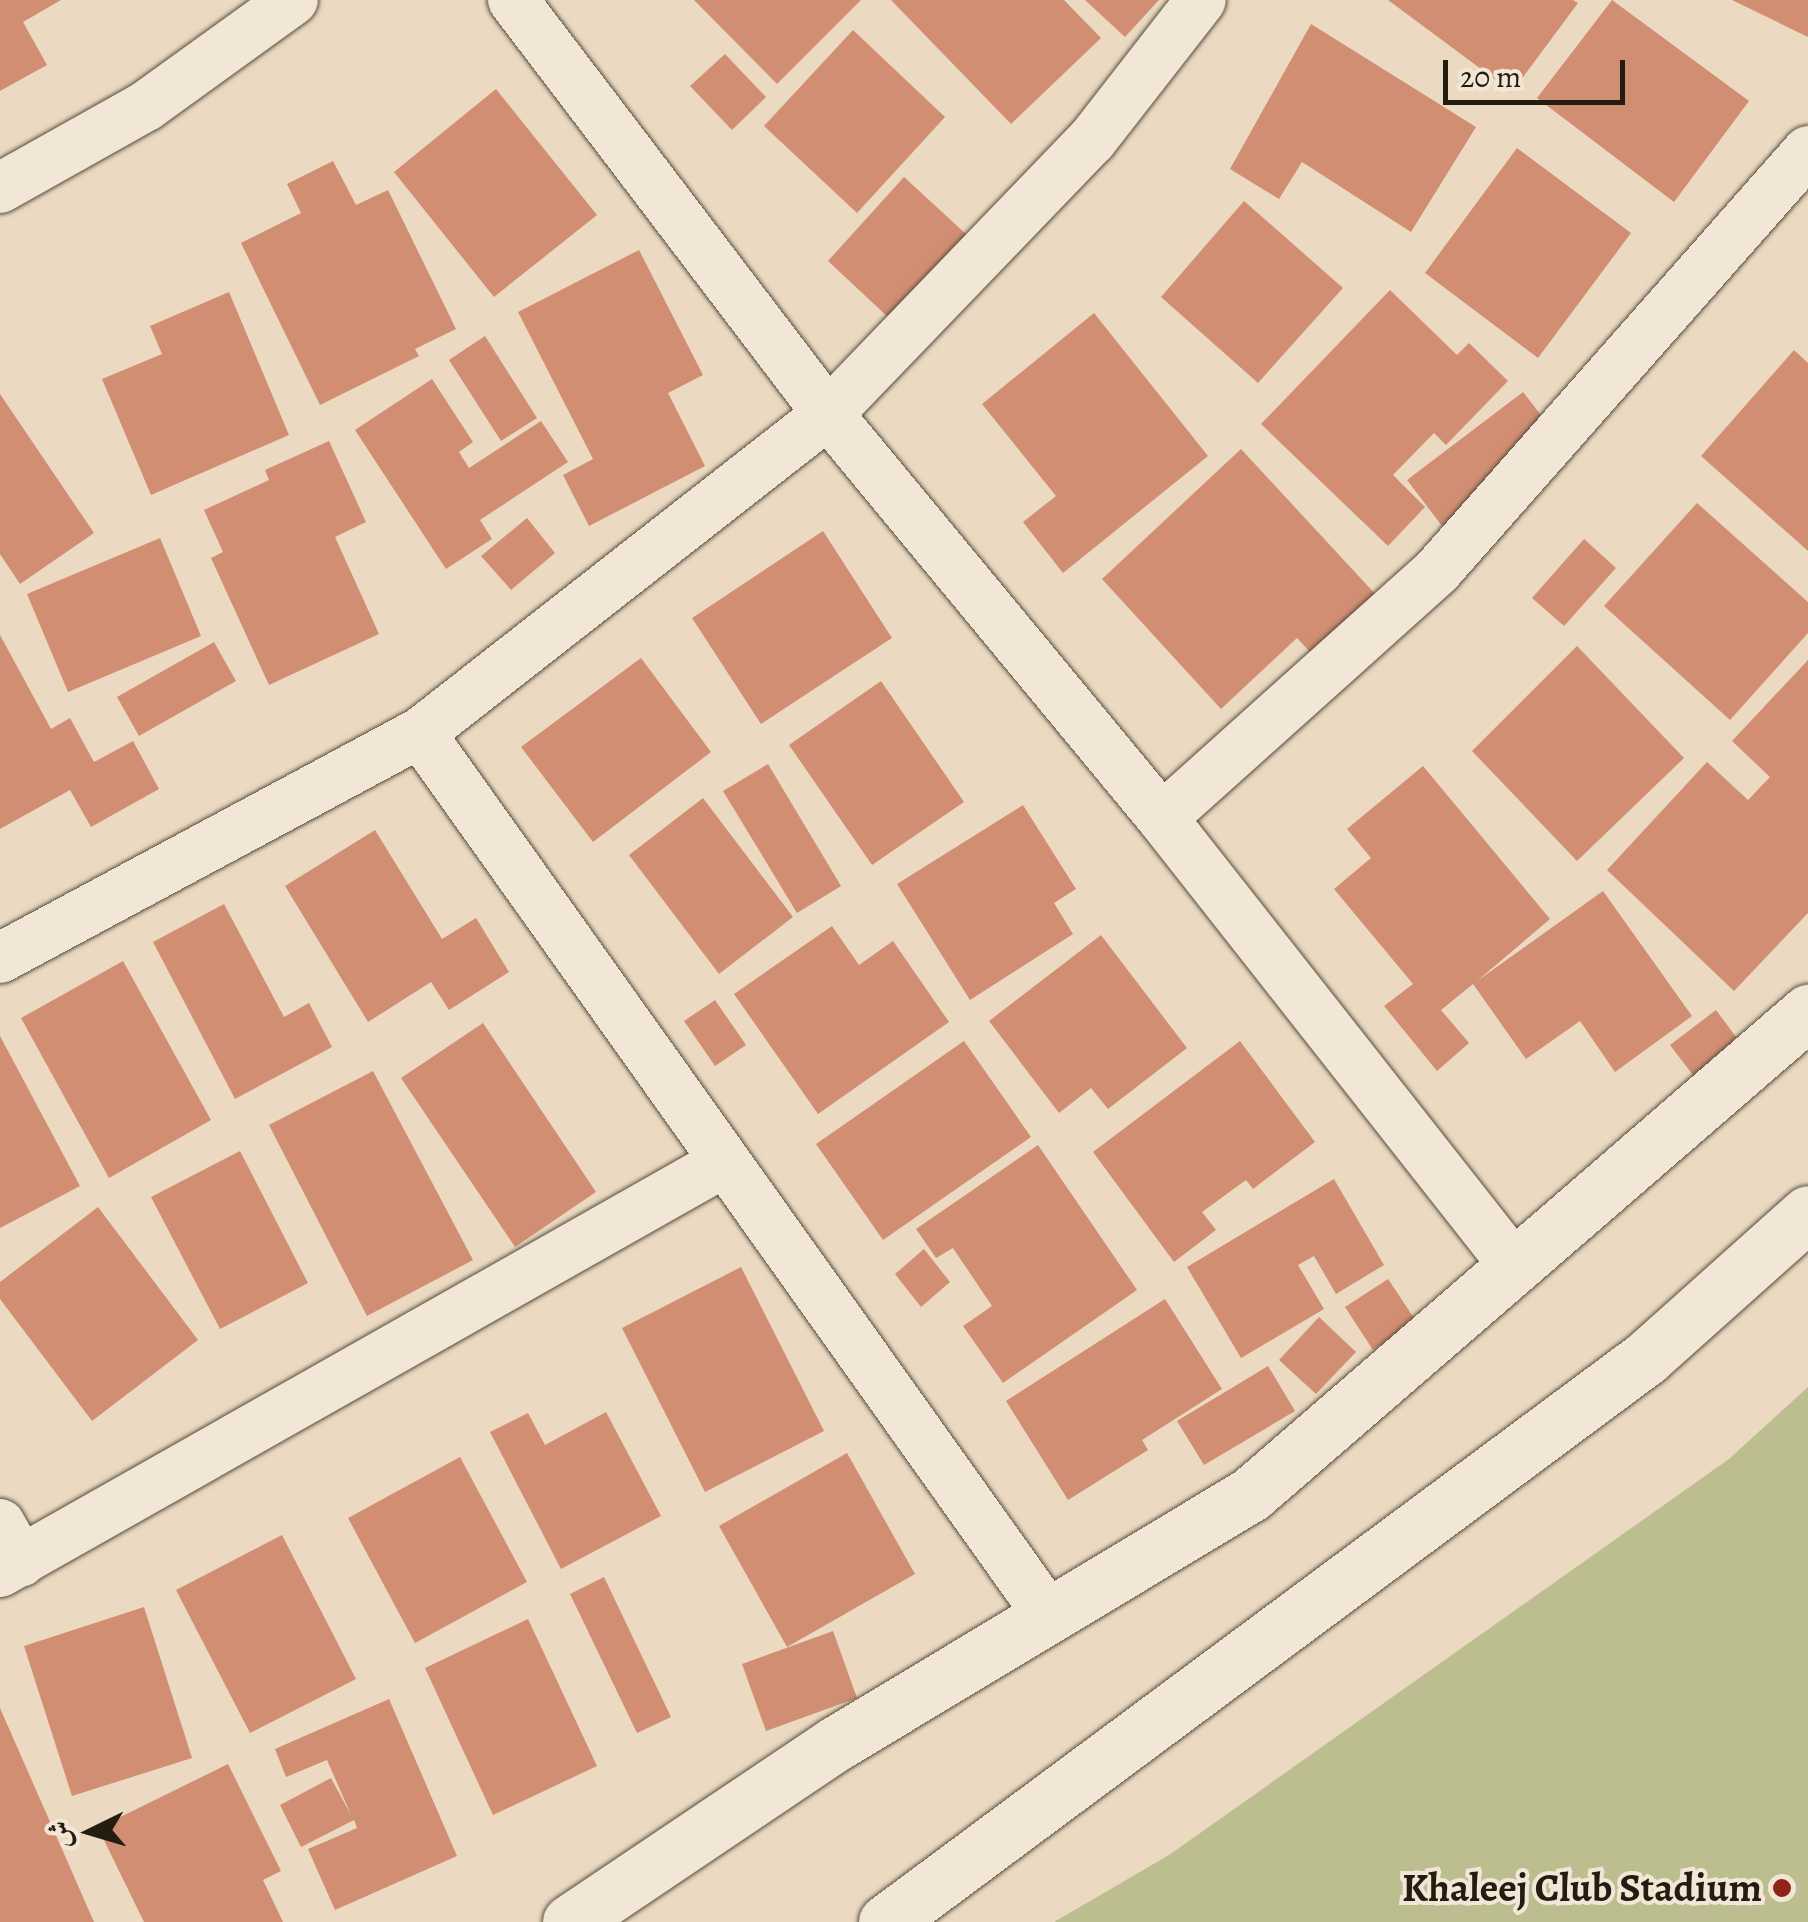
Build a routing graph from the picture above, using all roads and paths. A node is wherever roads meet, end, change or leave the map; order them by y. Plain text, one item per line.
1 (292, 0) edge
2 (513, 0) edge
3 (1201, 0) edge
4 (1808, 151) edge
5 (0, 188) edge
6 (828, 414) junction
7 (420, 733) junction
8 (1162, 818) junction
9 (0, 958) edge
10 (1808, 1012) edge
11 (723, 1163) junction
12 (1808, 1213) edge
13 (1516, 1268) junction
14 (7, 1552) edge
15 (1049, 1616) junction
16 (570, 1922) edge
17 (886, 1922) edge

1 - 5 street
2 - 6 street
3 - 6 street
4 - 8 street
6 - 7 street
6 - 8 street
7 - 9 street
7 - 11 street
8 - 13 street
10 - 13 street
11 - 14 street
11 - 15 street
12 - 17 street
13 - 15 street
15 - 16 street

